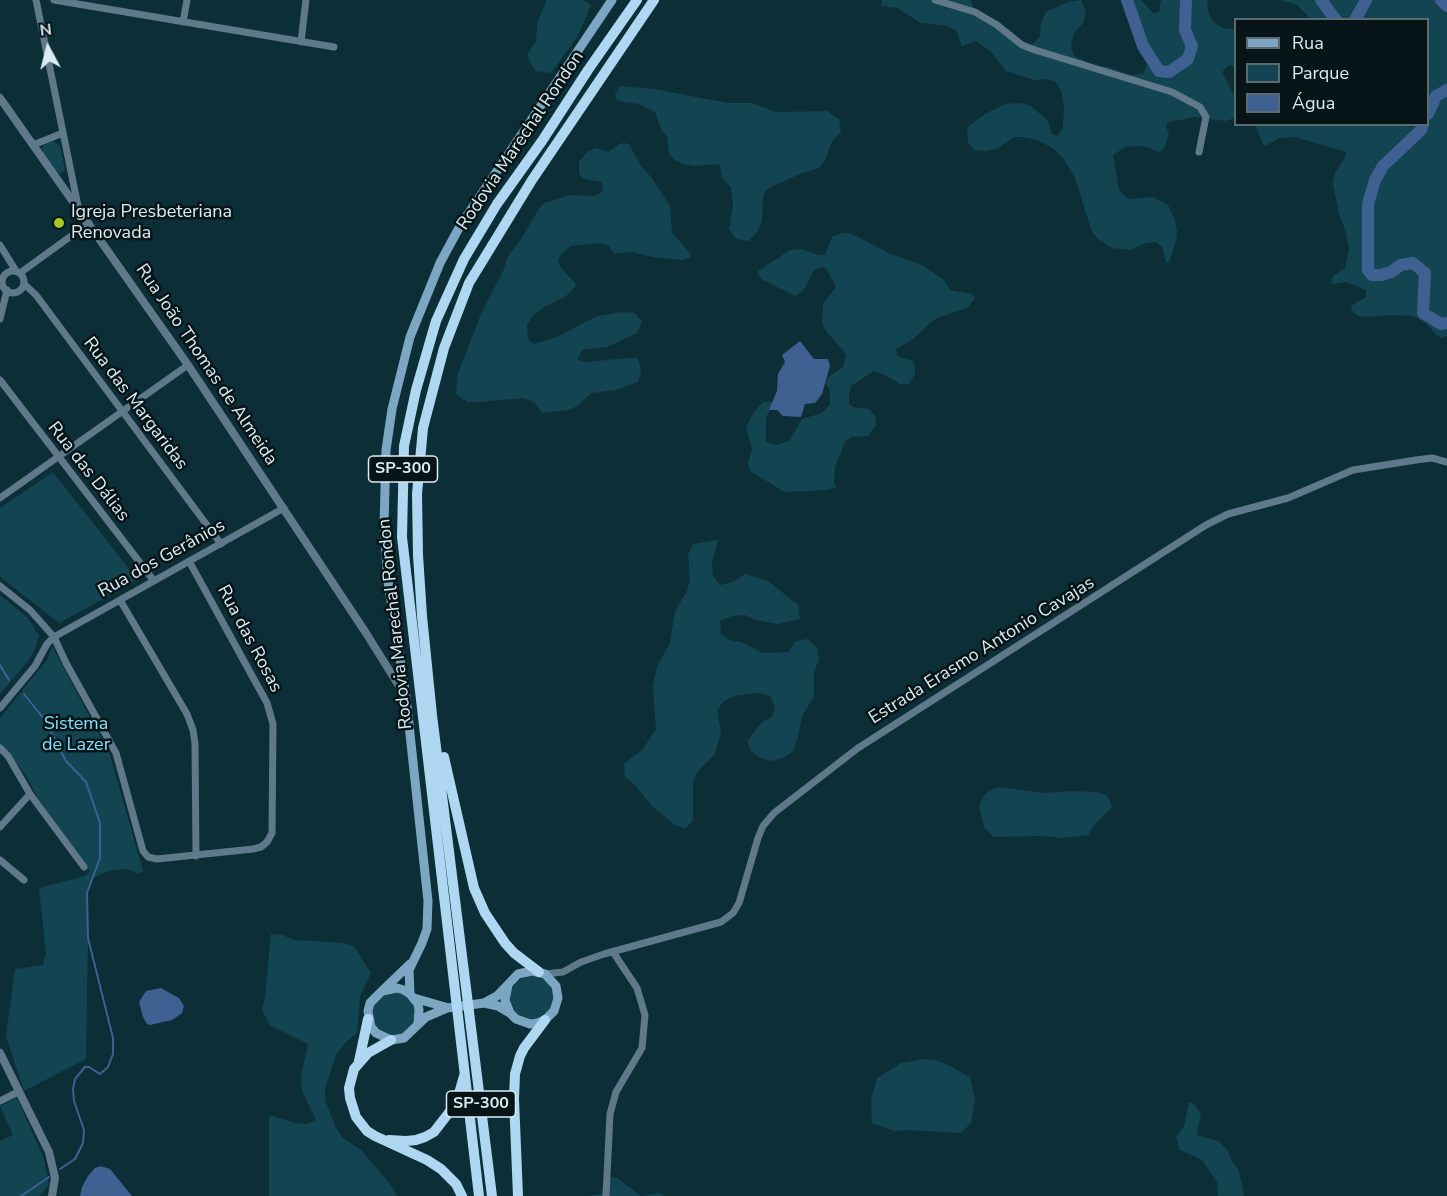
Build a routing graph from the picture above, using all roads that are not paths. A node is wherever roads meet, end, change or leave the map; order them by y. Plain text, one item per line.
1 (36, 0) edge
2 (54, 0) edge
3 (187, 0) edge
4 (306, 0) edge
5 (612, 0) edge
6 (637, 0) edge
7 (654, 0) edge
8 (935, 0) edge
9 (183, 22) junction
10 (301, 42) junction
11 (334, 47) dead end
12 (0, 98) edge
13 (63, 133) junction
14 (33, 145) junction
15 (1199, 152) dead end
16 (78, 206) junction
17 (89, 223) junction
18 (0, 245) edge
19 (18, 272) junction
20 (1, 280) edge
21 (24, 284) junction
22 (7, 290) junction
23 (0, 319) edge
24 (188, 365) junction
25 (0, 380) edge
26 (123, 412) junction
27 (58, 459) junction
28 (1447, 462) edge
29 (0, 498) edge
30 (284, 508) junction
31 (220, 544) junction
32 (189, 561) junction
33 (154, 581) junction
34 (0, 586) edge
35 (120, 600) junction
36 (54, 637) junction
37 (406, 697) junction
38 (0, 708) edge
39 (432, 715) junction
40 (0, 748) edge
41 (30, 794) junction
42 (0, 827) edge
43 (196, 856) junction
44 (0, 860) edge
45 (84, 867) dead end
46 (24, 880) dead end
47 (613, 952) junction
48 (412, 963) junction
49 (563, 972) junction
50 (542, 973) junction
51 (508, 985) junction
52 (556, 986) junction
53 (382, 991) junction
54 (412, 996) junction
55 (484, 1003) junction
56 (452, 1010) junction
57 (510, 1013) junction
58 (368, 1019) junction
59 (545, 1020) junction
60 (418, 1023) junction
61 (392, 1040) junction
62 (0, 1053) edge
63 (359, 1062) junction
64 (465, 1070) junction
65 (18, 1092) junction
66 (0, 1101) edge
67 (379, 1139) junction
68 (52, 1196) edge
69 (462, 1196) edge
70 (479, 1196) edge
71 (492, 1196) edge
72 (518, 1196) edge
73 (606, 1196) edge

1 - 13 street, Rua João Thomas de Almeida
2 - 9 street
3 - 9 street
4 - 10 street
5 - 37 main road
6 - 56 highway, Rodovia Marechal Rondon / SP-300
7 - 39 highway, Rodovia Marechal Rondon / SP-300
8 - 15 street
9 - 10 street
10 - 11 street
12 - 14 street
13 - 14 street
13 - 16 street, Rua João Thomas de Almeida
14 - 16 street
16 - 17 street, Rua João Thomas de Almeida
17 - 19 street
17 - 24 street, Rua João Thomas de Almeida
18 - 19 street
19 - 20 street
19 - 21 street
20 - 22 street
21 - 22 street
21 - 26 street, Rua das Margaridas
22 - 23 street
24 - 26 street
24 - 30 street, Rua João Thomas de Almeida
25 - 27 street, Rua das Dálias
26 - 27 street
26 - 31 street, Rua das Margaridas
27 - 29 street
27 - 33 street, Rua das Dálias
28 - 47 street, Estrada Erasmo Antonio Cavajas
30 - 31 street, Rua dos Gerânios
30 - 37 street, Rua João Thomas de Almeida
31 - 32 street, Rua dos Gerânios
32 - 33 street, Rua dos Gerânios
32 - 43 street, Rua das Rosas
33 - 35 street, Rua dos Gerânios
34 - 36 street
35 - 36 street, Rua dos Gerânios
35 - 43 street
36 - 38 street
36 - 43 street
37 - 48 main road
39 - 50 highway
39 - 71 highway, Rodovia Marechal Rondon / SP-300
40 - 41 street
41 - 42 street
41 - 45 street
44 - 46 street
47 - 49 street, Estrada Erasmo Antonio Cavajas
47 - 73 street
48 - 53 main road
48 - 54 main road
49 - 50 street, Estrada Erasmo Antonio Cavajas
49 - 52 street
50 - 51 main road
50 - 52 main road
51 - 55 main road
51 - 57 main road
52 - 59 main road
53 - 54 main road
53 - 58 main road
54 - 56 main road
54 - 60 main road
55 - 56 main road
55 - 57 main road
56 - 60 main road
56 - 64 highway, Rodovia Marechal Rondon / SP-300
57 - 59 main road
58 - 61 main road
58 - 63 highway
59 - 72 highway
60 - 61 main road
61 - 63 highway
62 - 65 street
63 - 67 highway
64 - 67 highway
64 - 70 highway, Rodovia Marechal Rondon / SP-300
65 - 66 street
65 - 68 street
67 - 69 highway

